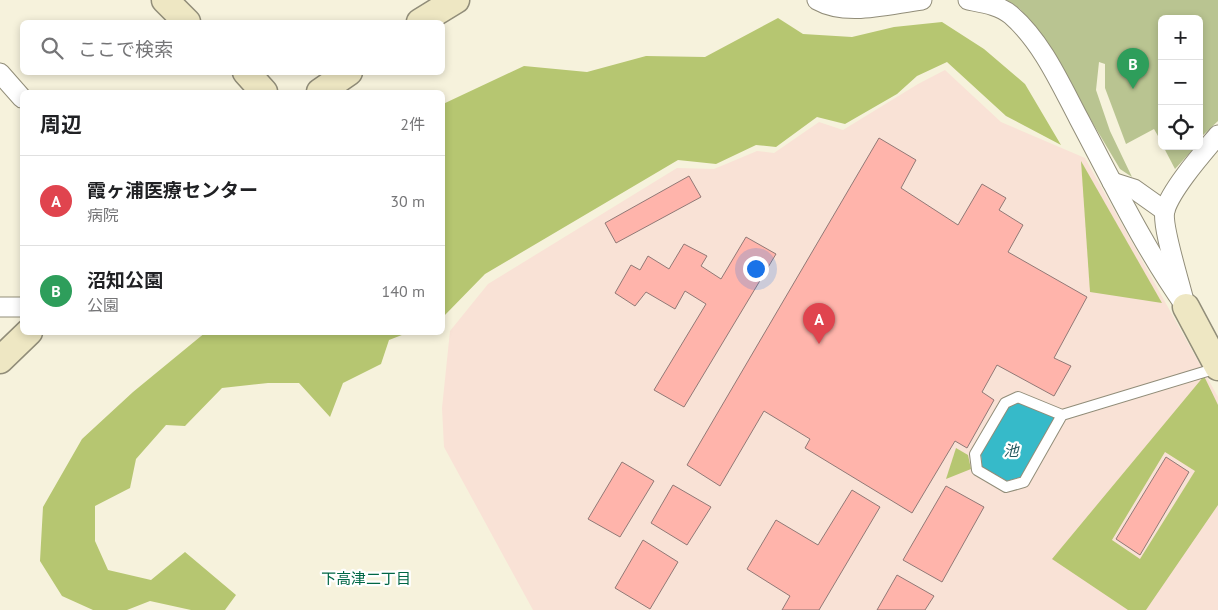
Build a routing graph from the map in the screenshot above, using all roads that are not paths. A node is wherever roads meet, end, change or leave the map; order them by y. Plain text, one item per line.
1 (165, 0) edge
2 (456, 0) edge
3 (817, 0) edge
4 (922, 0) edge
5 (968, 0) edge
6 (185, 20) edge
7 (423, 20) edge
8 (0, 73) edge
9 (249, 75) edge
10 (345, 75) edge
11 (262, 90) edge
12 (323, 90) edge
13 (20, 96) edge
14 (1218, 134) edge
15 (1112, 182) junction
16 (1165, 211) junction
17 (0, 307) edge
18 (20, 307) edge
19 (1186, 307) junction
20 (26, 335) edge
21 (0, 360) edge
22 (1218, 368) edge
23 (1062, 415) junction

1 - 6 street
2 - 7 street
3 - 4 street
5 - 15 street
8 - 13 street
9 - 11 street
10 - 12 street
14 - 16 street
15 - 16 street
15 - 19 street
16 - 19 street
17 - 18 street
19 - 22 street
20 - 21 street
22 - 23 lane
23 - 23 lane

